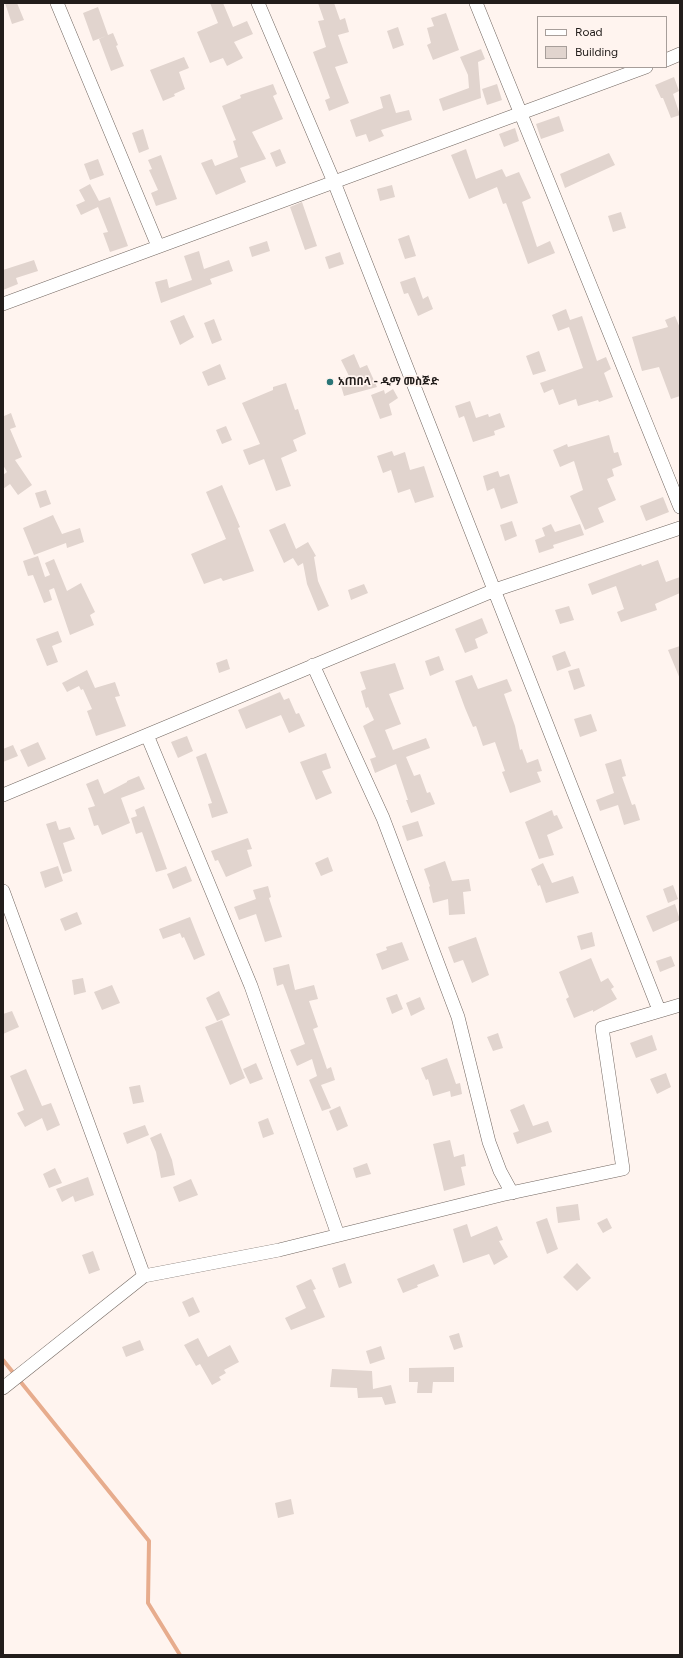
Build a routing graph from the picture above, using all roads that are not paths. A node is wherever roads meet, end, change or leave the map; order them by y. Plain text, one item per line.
1 (57, 3) edge
2 (258, 3) edge
3 (476, 3) edge
4 (680, 54) edge
5 (667, 60) edge
6 (643, 68) edge
7 (520, 113) junction
8 (334, 182) junction
9 (158, 246) junction
10 (3, 304) edge
11 (680, 508) edge
12 (680, 528) edge
13 (495, 590) junction
14 (313, 665) junction
15 (147, 735) junction
16 (3, 795) edge
17 (3, 891) edge
18 (680, 1005) edge
19 (659, 1010) junction
20 (512, 1193) junction
21 (338, 1235) junction
22 (144, 1276) junction
23 (3, 1388) edge

1 - 9 street
2 - 8 street
3 - 7 street
4 - 5 street
6 - 7 street
7 - 8 street
7 - 11 street
8 - 9 street
8 - 13 street
9 - 10 street
12 - 13 street
13 - 14 street
13 - 19 street
14 - 15 street
14 - 20 street
15 - 16 street
15 - 21 street
17 - 22 street
18 - 19 street
19 - 20 street
20 - 21 street
21 - 22 street
22 - 23 street

